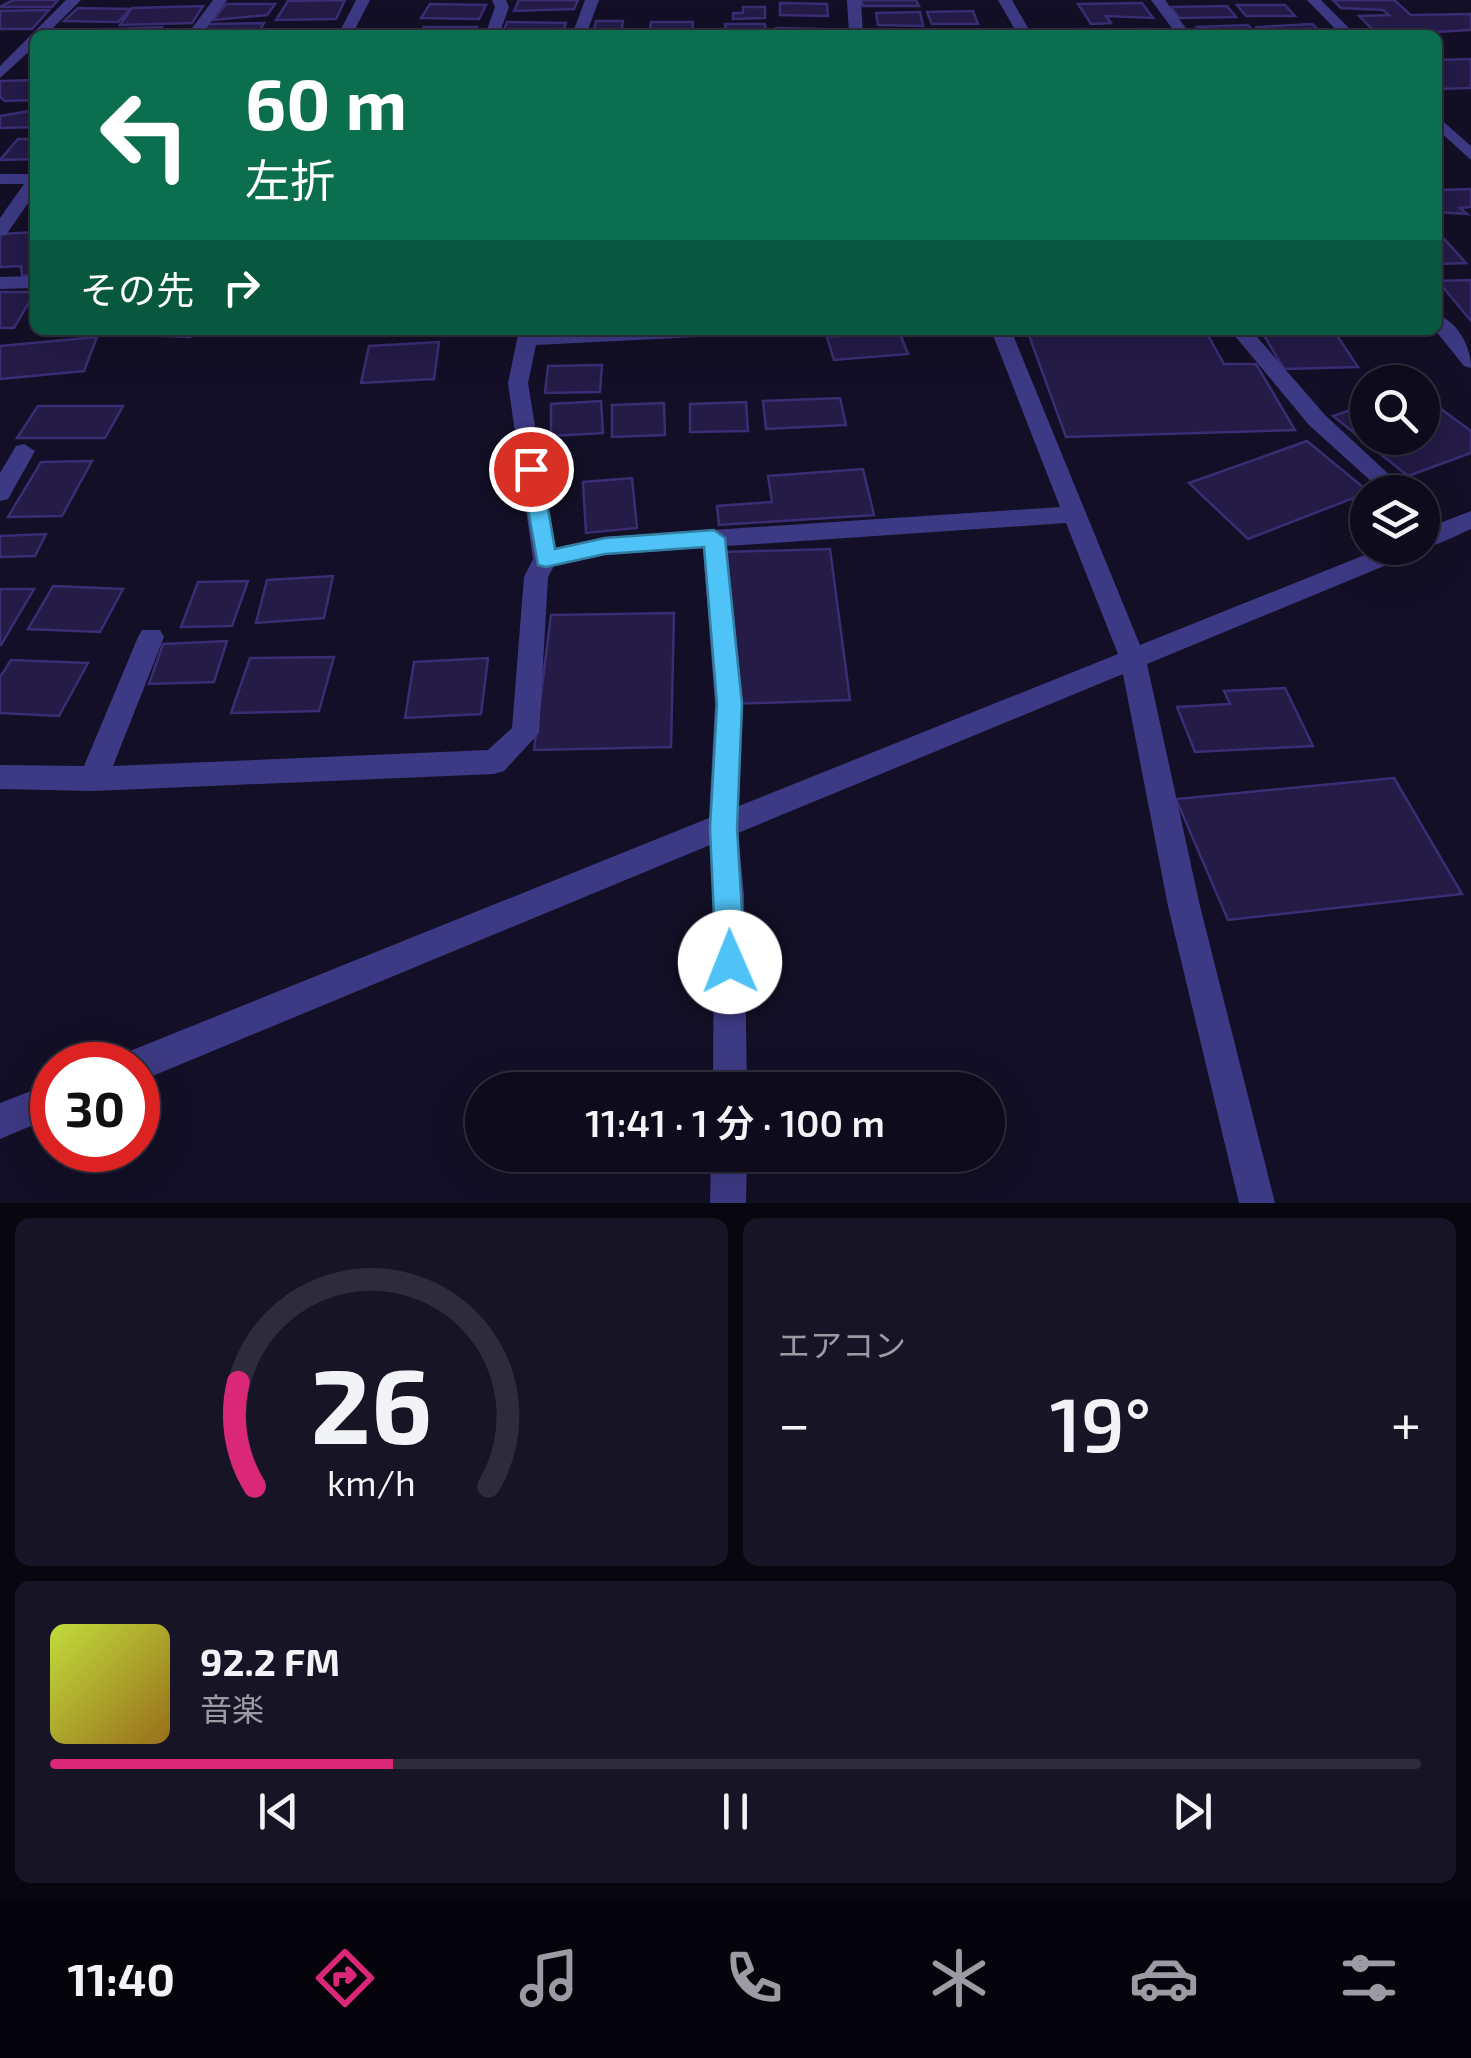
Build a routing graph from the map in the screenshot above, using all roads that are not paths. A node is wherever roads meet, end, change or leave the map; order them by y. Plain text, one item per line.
1 (74, 0) edge
2 (220, 0) edge
3 (363, 0) edge
4 (500, 0) edge
5 (592, 0) edge
6 (854, 0) edge
7 (1005, 0) edge
8 (1158, 0) edge
9 (1314, 0) edge
10 (44, 30) edge
11 (198, 30) edge
12 (348, 30) edge
13 (494, 30) edge
14 (581, 30) edge
15 (856, 30) edge
16 (1022, 30) edge
17 (1180, 30) edge
18 (1345, 30) edge
19 (30, 44) edge
20 (0, 74) edge
21 (1442, 130) edge
22 (1471, 133) edge
23 (1471, 154) edge
24 (0, 180) edge
25 (30, 180) edge
26 (30, 187) edge
27 (0, 232) edge
28 (0, 282) edge
29 (30, 282) edge
30 (1442, 326) edge
31 (528, 335) edge
32 (1002, 335) edge
33 (1244, 335) edge
34 (1471, 362) edge
35 (24, 451) dead end
36 (1378, 475) edge
37 (0, 492) edge
38 (1075, 514) junction
39 (1471, 519) edge
40 (1440, 533) edge
41 (714, 538) junction
42 (546, 559) junction
43 (1364, 565) edge
44 (151, 637) dead end
45 (1134, 660) junction
46 (0, 776) edge
47 (93, 779) junction
48 (723, 828) junction
49 (160, 1056) edge
50 (730, 1072) edge
51 (30, 1109) edge
52 (0, 1121) edge
53 (729, 1172) edge
54 (728, 1203) edge
55 (1257, 1203) edge

1 - 10 street
2 - 11 street
3 - 12 street
4 - 13 street
5 - 14 street
6 - 15 street
7 - 16 street
8 - 17 street
9 - 18 street
19 - 20 street
21 - 22 street
21 - 23 street
24 - 25 street
26 - 27 street
28 - 29 street
30 - 34 street
31 - 42 street
32 - 38 street
33 - 36 street
35 - 37 street
38 - 41 street
38 - 45 street
39 - 40 street
41 - 42 street
41 - 48 street
42 - 47 street
43 - 45 street
44 - 47 street
45 - 48 street
45 - 55 street
46 - 47 street
48 - 49 street
48 - 50 street
51 - 52 street
53 - 54 street

